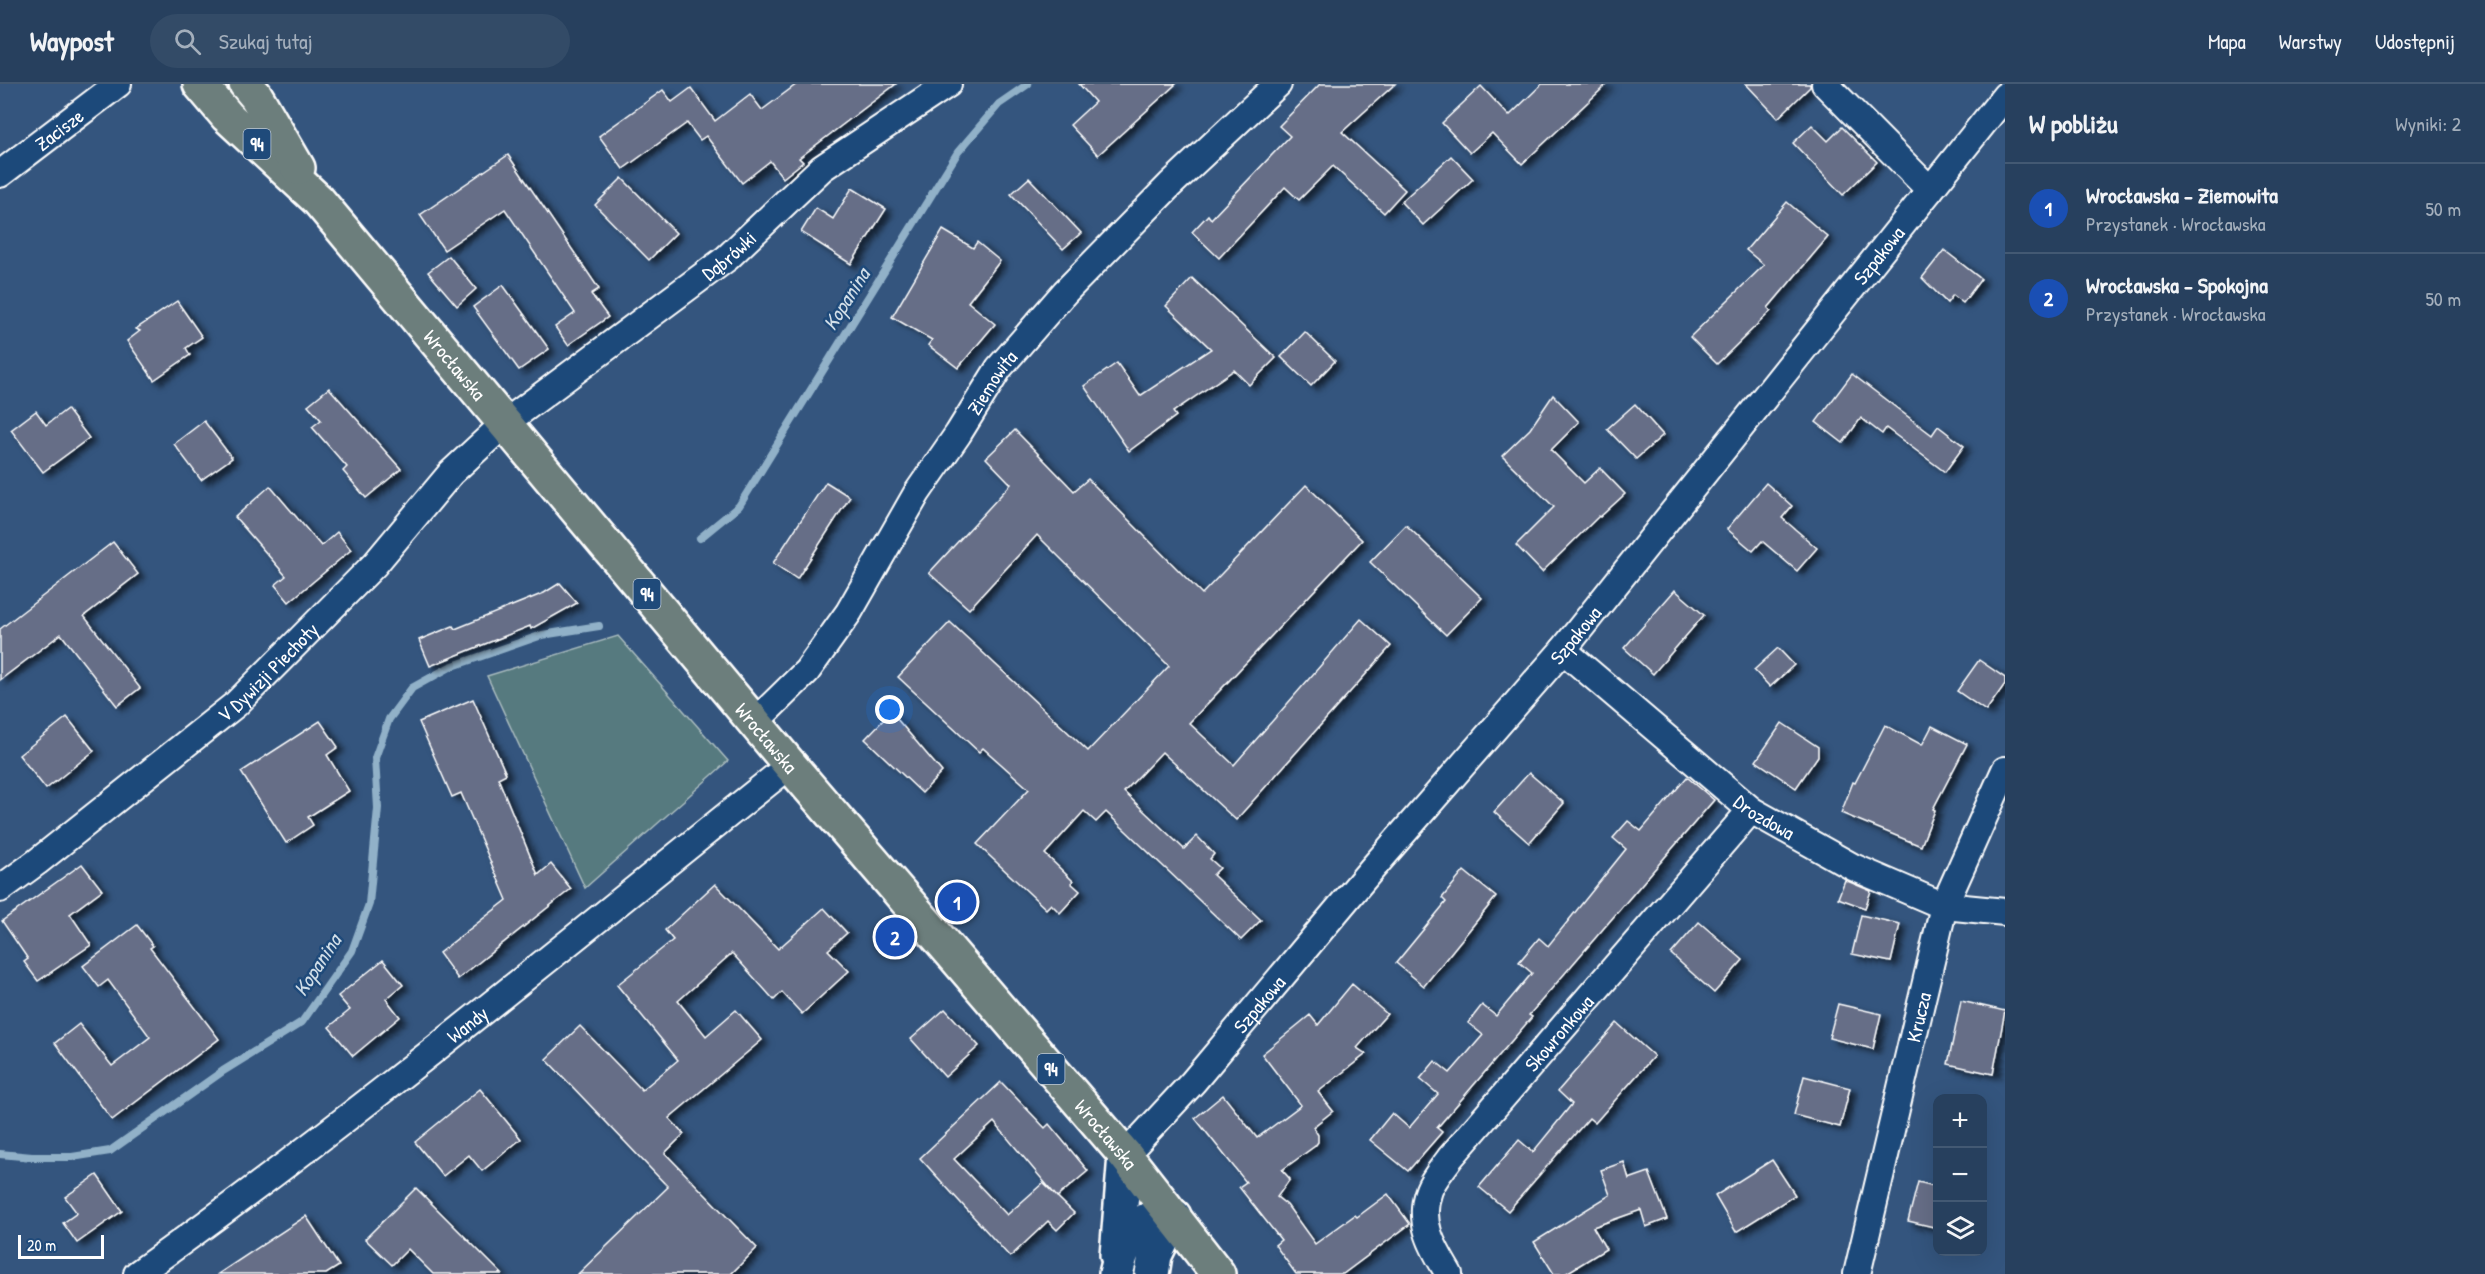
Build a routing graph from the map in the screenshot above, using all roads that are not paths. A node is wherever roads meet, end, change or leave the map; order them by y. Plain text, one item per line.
1 (118, 84) edge
2 (200, 84) edge
3 (246, 84) edge
4 (948, 84) edge
5 (1278, 84) edge
6 (1825, 84) edge
7 (2000, 112) edge
8 (0, 174) edge
9 (1930, 190) junction
10 (318, 200) junction
11 (505, 423) junction
12 (1563, 650) junction
13 (755, 722) junction
14 (790, 765) junction
15 (2005, 770) edge
16 (1751, 810) junction
17 (0, 889) edge
18 (1944, 906) junction
19 (2005, 912) edge
20 (1125, 1155) junction
21 (1174, 1216) junction
22 (137, 1274) edge
23 (1115, 1274) edge
24 (1152, 1274) edge
25 (1218, 1274) edge
26 (1449, 1274) edge
27 (1857, 1274) edge

1 - 8 street, Zacisze
2 - 10 main road, Wrocławska / 94
3 - 10 main road, Wrocławska / 94
4 - 11 street, Dąbrówki
5 - 13 street, Ziemowita
6 - 9 street
7 - 9 street, Szpakowa
9 - 12 street, Szpakowa
10 - 11 main road, Wrocławska / 94
11 - 13 main road, Wrocławska / 94
11 - 17 street, V Dywizji Piechoty
12 - 16 street, Drozdowa
12 - 20 street, Szpakowa
13 - 14 main road, Wrocławska / 94
14 - 20 main road, Wrocławska / 94
14 - 22 street, Wandy
15 - 18 street, Krucza
16 - 18 street, Drozdowa
16 - 26 street, Skowronkowa
18 - 19 street, Drozdowa
18 - 27 street, Krucza
20 - 21 main road, Wrocławska / 94
20 - 23 street
21 - 23 street
21 - 24 street
21 - 25 main road, Wrocławska / 94

